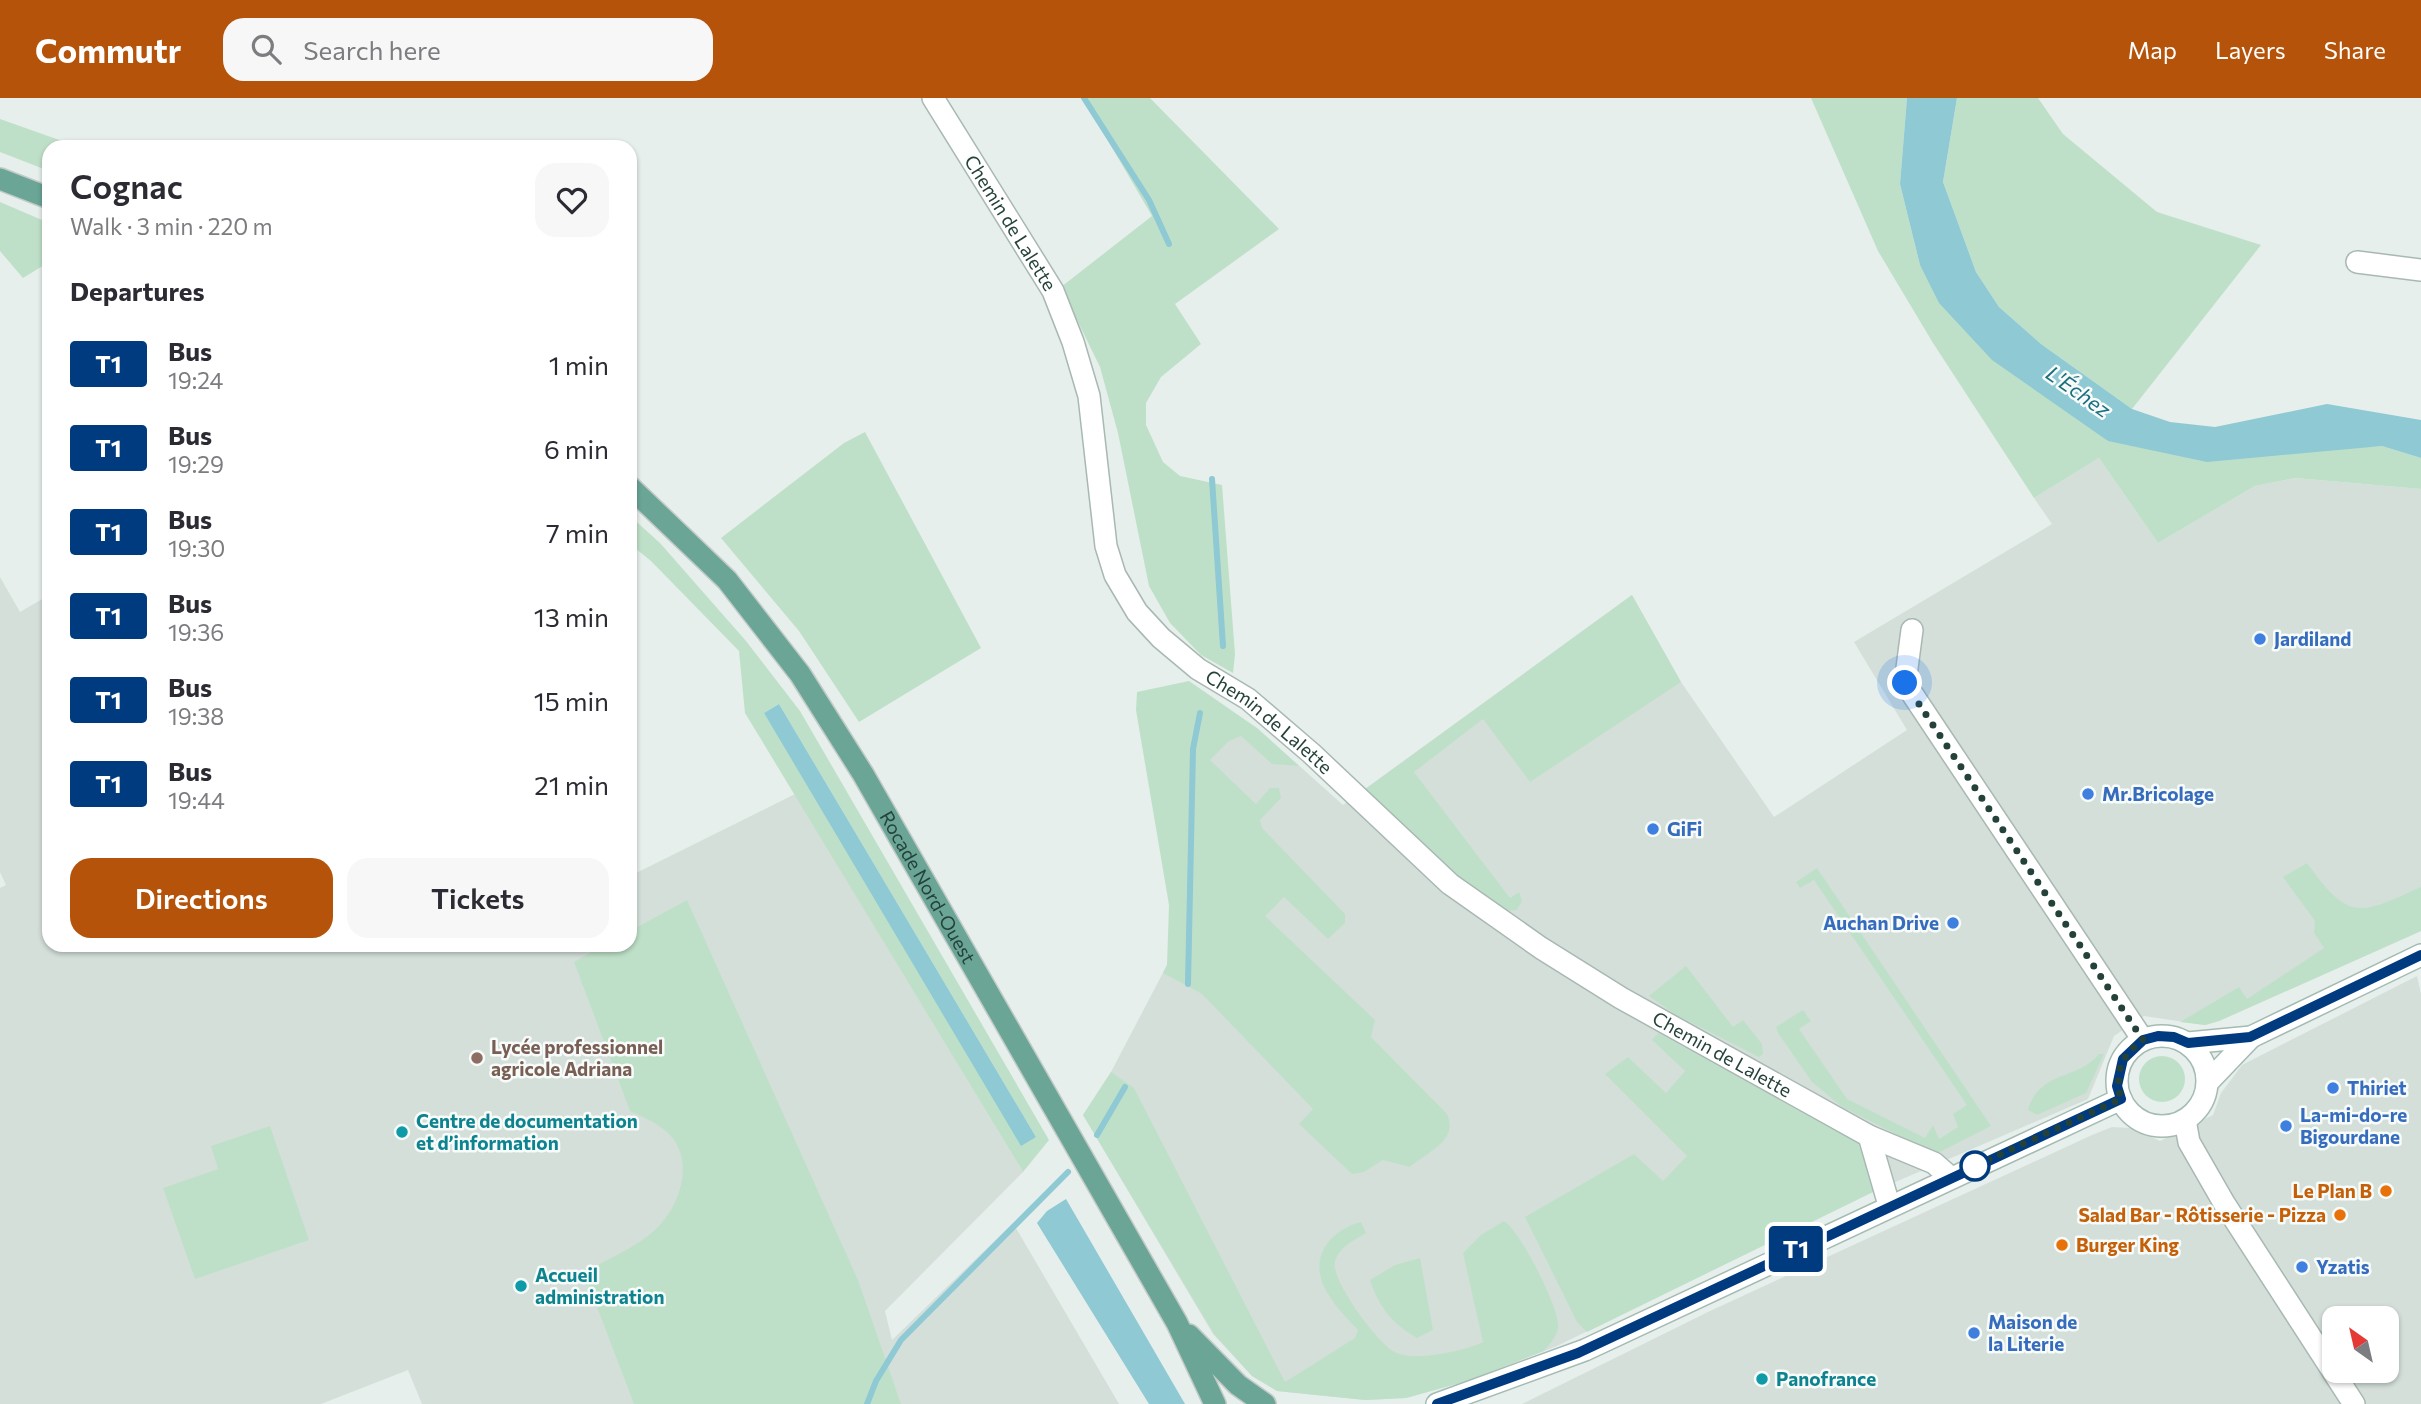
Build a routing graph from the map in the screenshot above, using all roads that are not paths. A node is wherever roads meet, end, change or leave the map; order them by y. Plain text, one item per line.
1 (933, 98) edge
2 (0, 179) edge
3 (42, 195) edge
4 (2357, 261) dead end
5 (2421, 270) edge
6 (637, 494) edge
7 (1912, 630) dead end
8 (2421, 955) edge
9 (2250, 1037) junction
10 (2143, 1040) junction
11 (2188, 1043) junction
12 (2208, 1082) junction
13 (2121, 1099) junction
14 (2185, 1120) junction
15 (1869, 1136) junction
16 (1950, 1177) junction
17 (1889, 1205) junction
18 (1177, 1323) junction
19 (1216, 1404) edge
20 (1265, 1404) edge
21 (1437, 1404) edge
22 (2354, 1404) edge

1 - 15 street, Chemin de Lalette
2 - 3 main road
4 - 5 street
6 - 18 main road, Rocade Nord-Ouest
7 - 10 street
8 - 9 street
9 - 11 street
9 - 12 street
10 - 11 street
10 - 13 street
11 - 12 street
12 - 14 street
13 - 14 street
13 - 16 street
14 - 22 street
15 - 16 street, Chemin de Lalette
15 - 17 street
16 - 17 street
17 - 21 street
18 - 19 main road, Rocade Nord-Ouest
18 - 20 main road, Rocade Nord-Ouest

